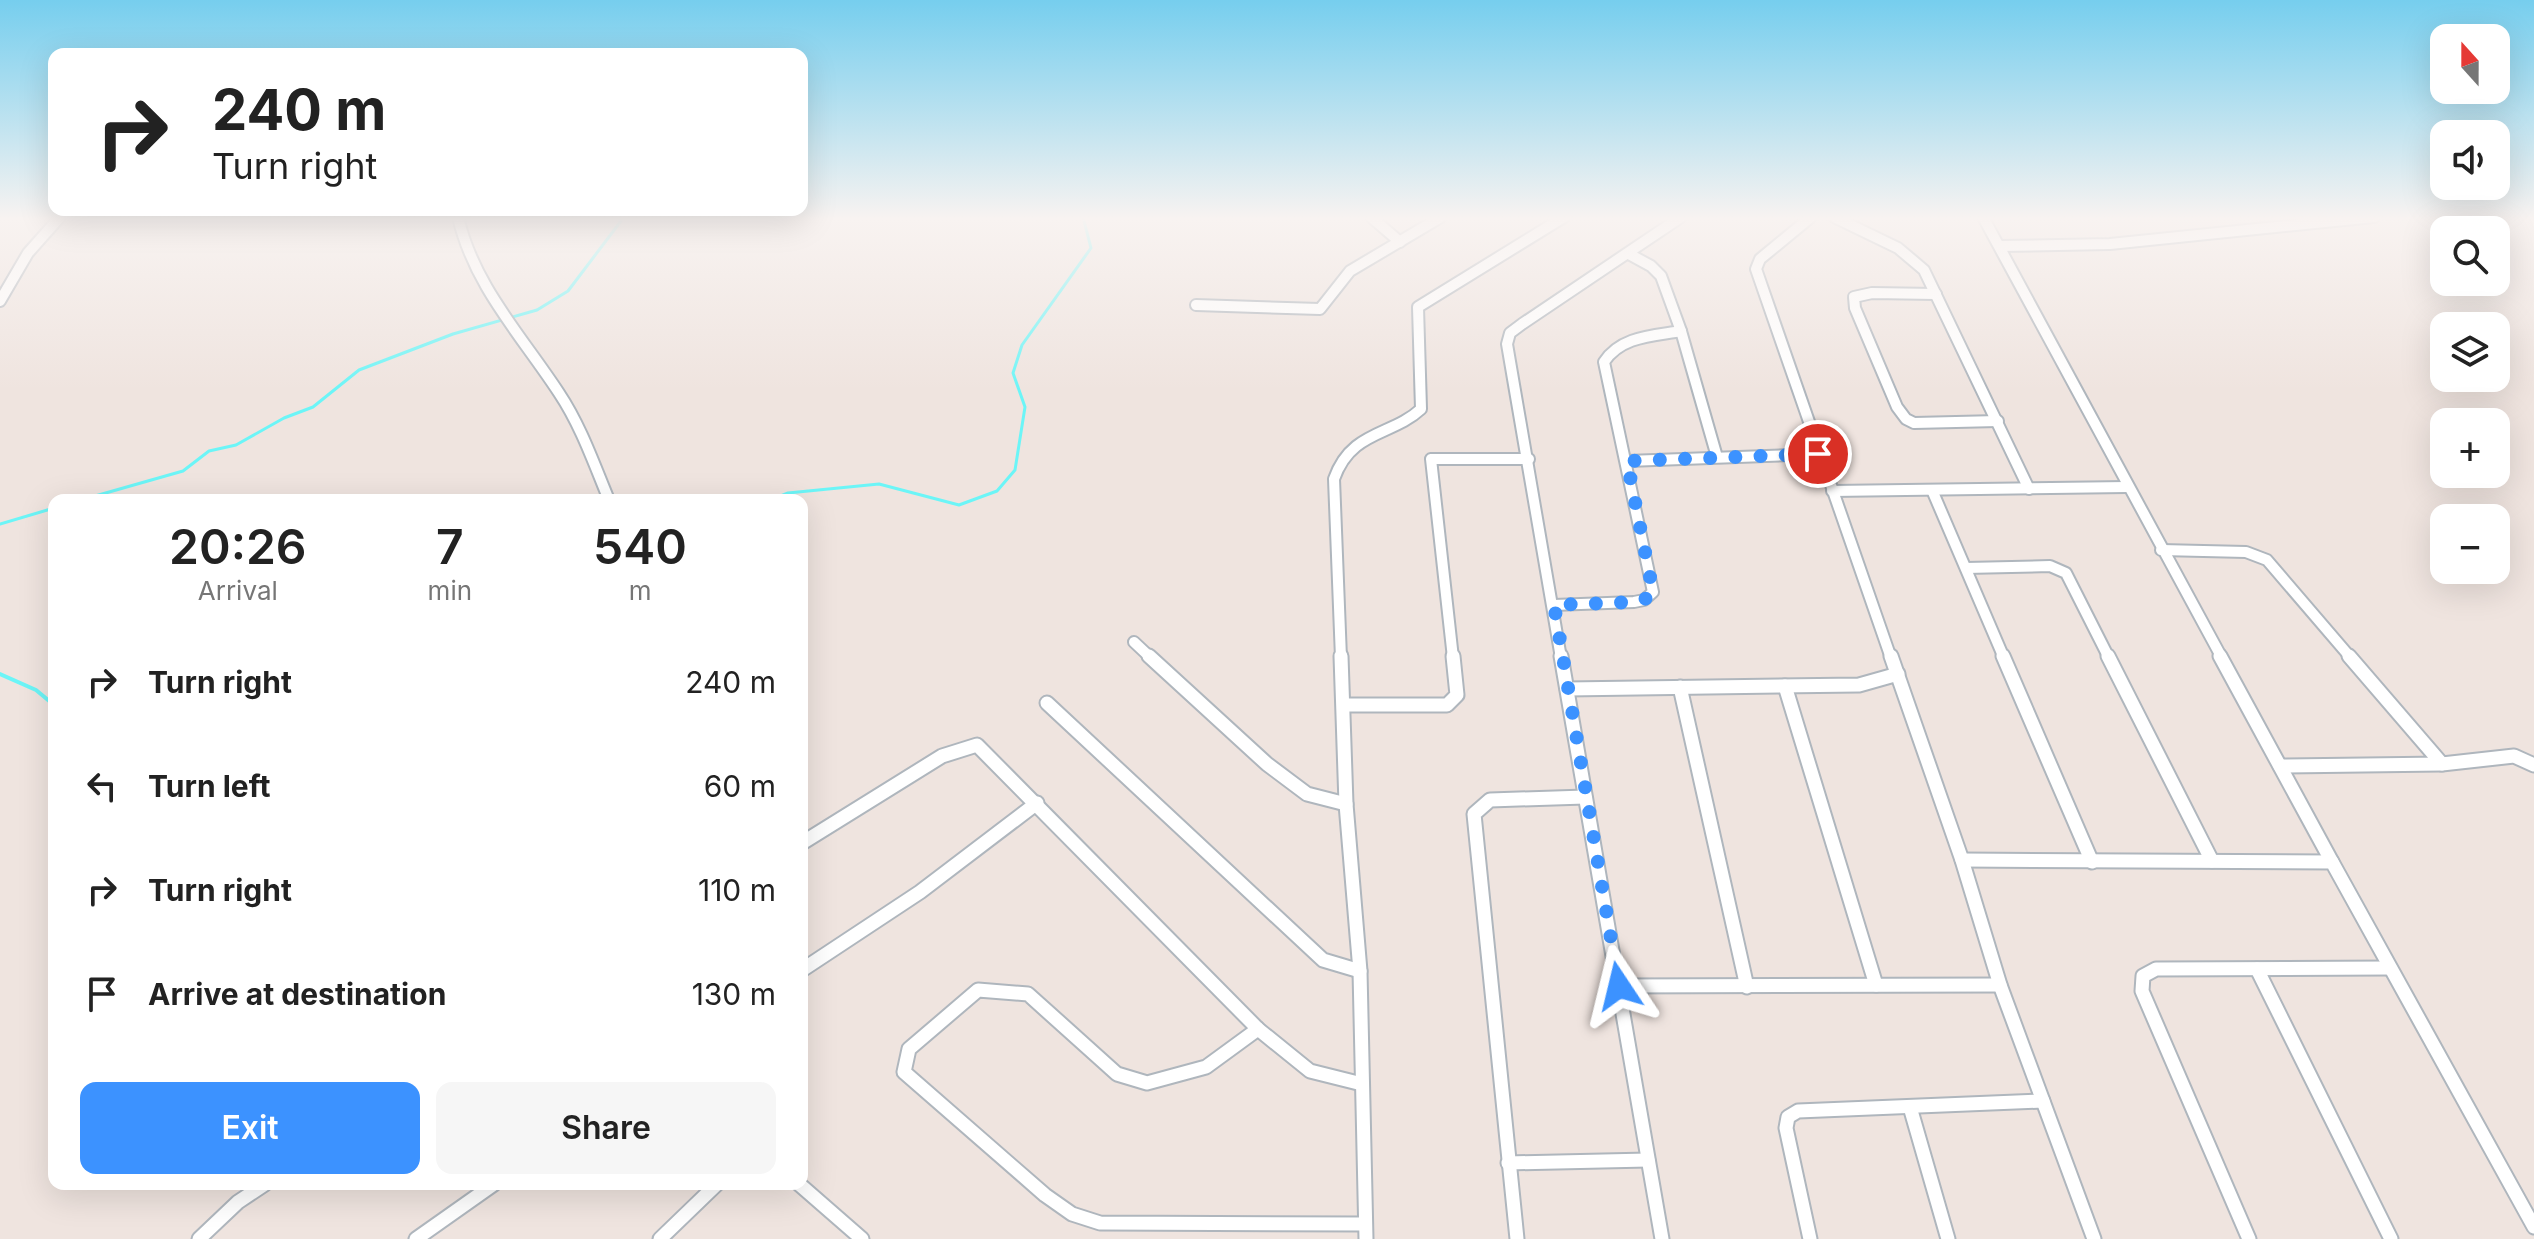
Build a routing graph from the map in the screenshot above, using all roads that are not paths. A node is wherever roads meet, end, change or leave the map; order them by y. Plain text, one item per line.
1 (15, 275) edge
2 (481, 275) edge
3 (1347, 275) edge
4 (1470, 275) edge
5 (1598, 275) edge
6 (1660, 275) edge
7 (1758, 275) edge
8 (1926, 275) edge
9 (2015, 275) edge
10 (1936, 294) junction
11 (0, 301) edge
12 (1196, 305) dead end
13 (1681, 331) junction
14 (1998, 421) junction
15 (1818, 454) junction
16 (1717, 457) junction
17 (1529, 459) junction
18 (1627, 461) junction
19 (2127, 487) junction
20 (2029, 489) junction
21 (1932, 490) junction
22 (1832, 491) junction
23 (607, 494) edge
24 (2161, 550) junction
25 (1966, 568) junction
26 (1554, 605) junction
27 (1134, 642) dead end
28 (1898, 674) junction
29 (1785, 686) junction
30 (1680, 687) junction
31 (1567, 689) junction
32 (1047, 703) dead end
33 (1344, 705) junction
34 (2442, 764) junction
35 (2534, 765) edge
36 (2280, 766) junction
37 (1585, 797) junction
38 (1037, 803) junction
39 (1346, 804) junction
40 (808, 839) edge
41 (1962, 860) junction
42 (2212, 861) junction
43 (2092, 862) junction
44 (2332, 862) junction
45 (808, 966) edge
46 (2390, 968) junction
47 (2257, 969) junction
48 (1360, 971) junction
49 (1876, 985) junction
50 (2000, 985) junction
51 (1619, 986) junction
52 (1747, 987) junction
53 (1258, 1029) junction
54 (1362, 1084) junction
55 (2043, 1101) junction
56 (1910, 1107) junction
57 (1648, 1160) junction
58 (1508, 1163) junction
59 (256, 1190) edge
60 (485, 1190) edge
61 (711, 1190) edge
62 (806, 1190) edge
63 (2534, 1227) edge
64 (1366, 1232) edge
65 (199, 1239) edge
66 (416, 1239) edge
67 (660, 1239) edge
68 (862, 1239) edge
69 (1517, 1239) edge
70 (1662, 1239) edge
71 (1810, 1239) edge
72 (1948, 1239) edge
73 (2094, 1239) edge
74 (2249, 1239) edge
75 (2391, 1239) edge

1 - 11 street
2 - 23 street
3 - 12 street
4 - 33 street
5 - 17 street
6 - 13 street
7 - 15 street
8 - 10 street
9 - 19 street
10 - 14 street
10 - 14 street
13 - 16 street
13 - 18 street
14 - 20 street
15 - 16 street
15 - 22 street
16 - 18 street
17 - 26 street
17 - 33 street
18 - 26 street
19 - 20 street
19 - 24 street
20 - 21 street
21 - 22 street
21 - 25 street
22 - 28 street
24 - 34 street
24 - 36 street
25 - 42 street
25 - 43 street
26 - 31 street
27 - 39 street
28 - 29 street
28 - 41 street
29 - 30 street
29 - 49 street
30 - 31 street
30 - 52 street
31 - 37 street
32 - 48 street
33 - 39 street
34 - 35 street
34 - 36 street
36 - 44 street
37 - 51 street
37 - 58 street
38 - 40 street
38 - 45 street
38 - 53 street
39 - 48 street
41 - 43 street
41 - 50 street
42 - 43 street
42 - 44 street
44 - 46 street
46 - 47 street
46 - 63 street
47 - 74 street
47 - 75 street
48 - 54 street
49 - 50 street
49 - 52 street
50 - 55 street
51 - 52 street
51 - 57 street
53 - 54 street
53 - 64 street
54 - 64 street
55 - 56 street
55 - 73 street
56 - 71 street
56 - 72 street
57 - 58 street
57 - 70 street
58 - 69 street
59 - 65 street
60 - 66 street
61 - 67 street
62 - 68 street

